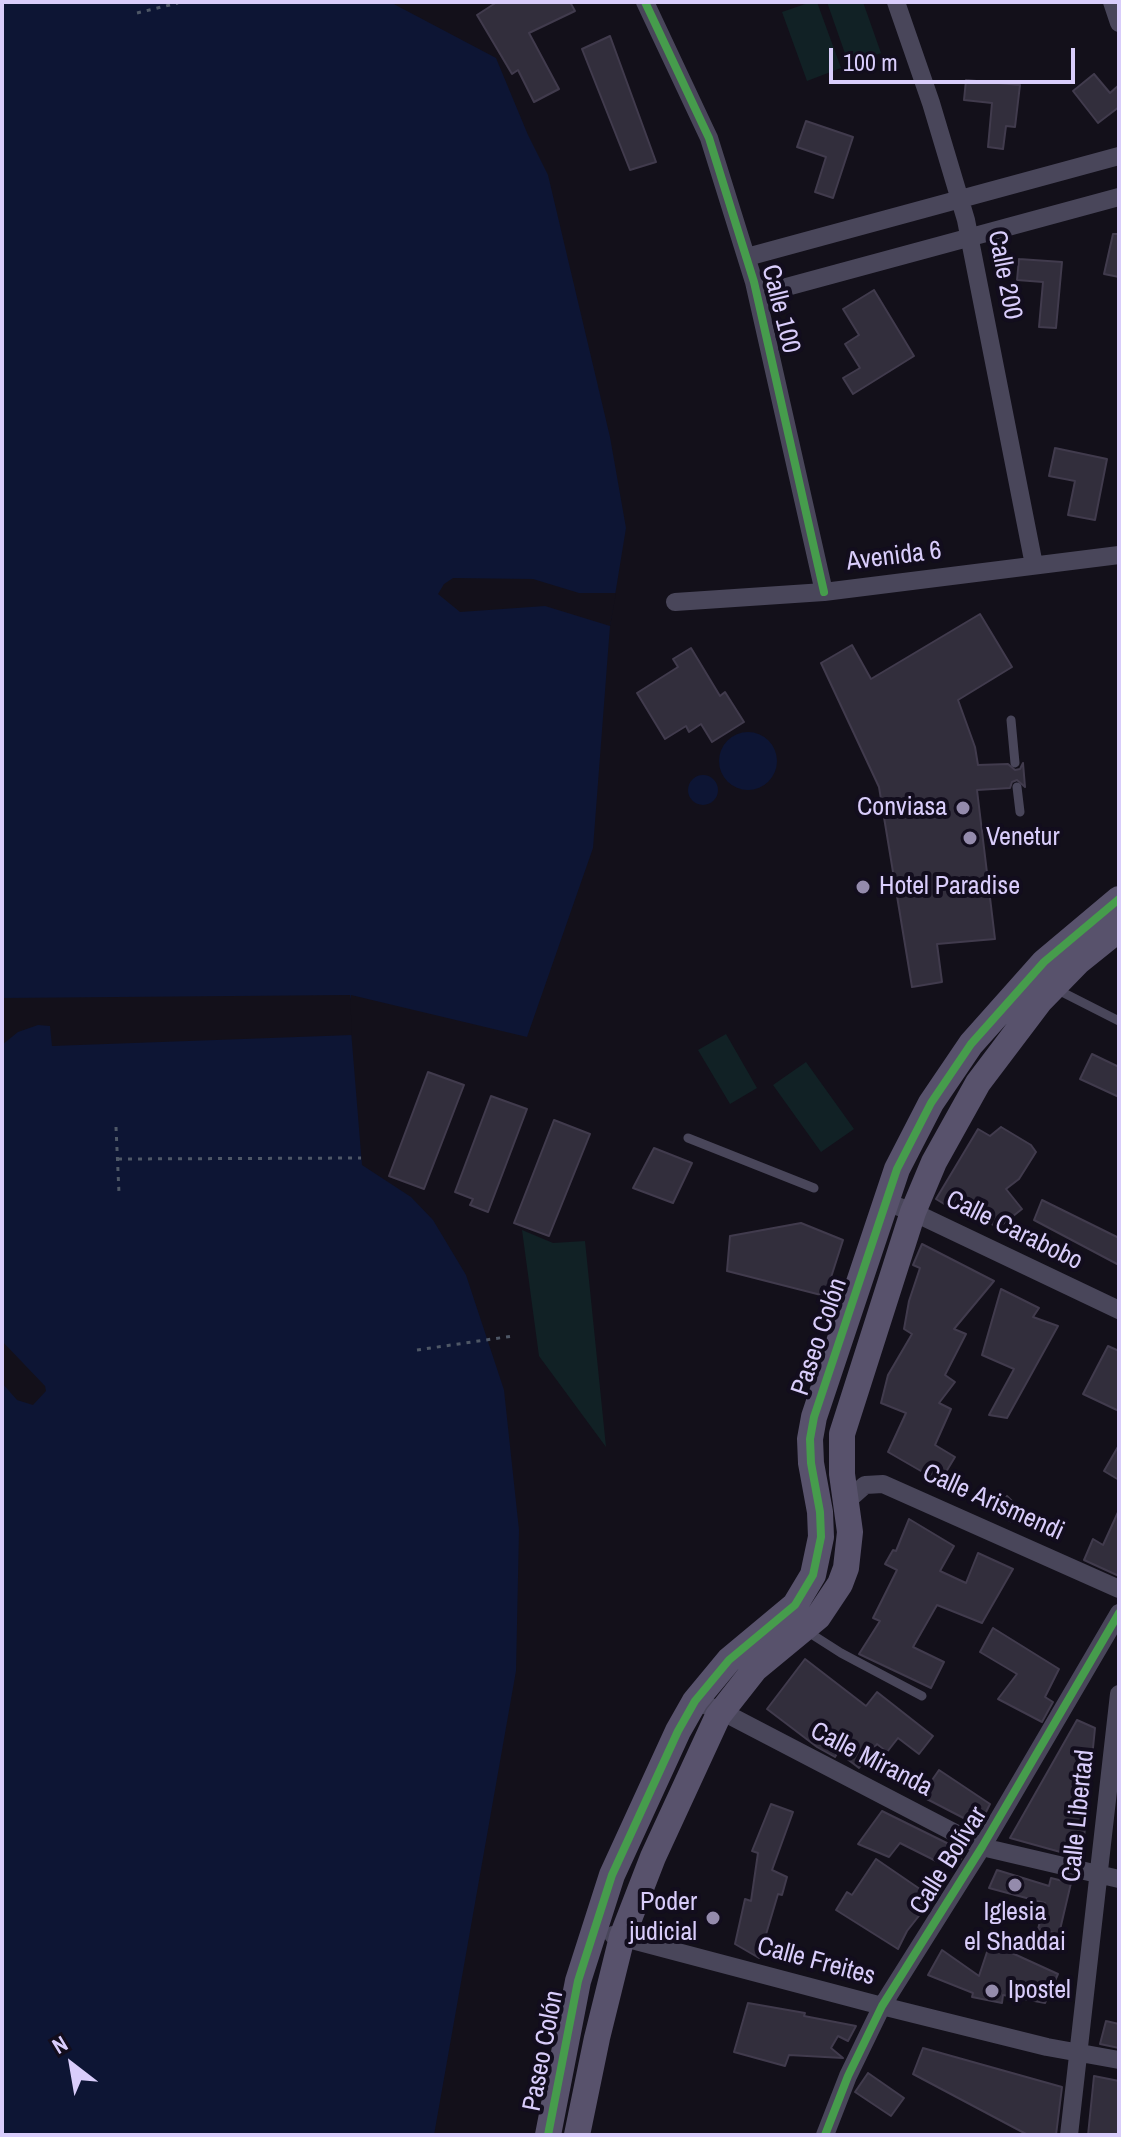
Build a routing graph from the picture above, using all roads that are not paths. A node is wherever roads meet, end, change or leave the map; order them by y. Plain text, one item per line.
1 (645, 2) edge
2 (896, 2) edge
3 (1112, 2) edge
4 (1119, 23) edge
5 (1119, 156) edge
6 (1119, 197) edge
7 (960, 199) junction
8 (970, 237) junction
9 (747, 257) junction
10 (757, 295) junction
11 (1119, 555) edge
12 (1034, 565) junction
13 (824, 592) junction
14 (675, 602) dead end
15 (1011, 720) dead end
16 (1015, 763) dead end
17 (1017, 787) dead end
18 (1020, 812) dead end
19 (1119, 899) edge
20 (1119, 929) edge
21 (1074, 950) junction
22 (1053, 987) junction
23 (1119, 1021) edge
24 (688, 1138) dead end
25 (814, 1188) dead end
26 (886, 1202) junction
27 (913, 1212) junction
28 (1119, 1310) edge
29 (810, 1439) junction
30 (841, 1446) junction
31 (847, 1501) junction
32 (1119, 1589) edge
33 (1119, 1613) edge
34 (805, 1630) junction
35 (1119, 1694) edge
36 (922, 1696) dead end
37 (695, 1701) junction
38 (721, 1711) junction
39 (982, 1847) junction
40 (1099, 1874) junction
41 (1119, 1879) edge
42 (595, 1930) junction
43 (622, 1937) junction
44 (882, 2006) junction
45 (1078, 2051) junction
46 (1119, 2060) edge
47 (548, 2135) edge
48 (577, 2135) edge
49 (825, 2135) edge
50 (1069, 2135) edge

1 - 9 street, Calle 100
2 - 7 street, Calle 200
3 - 4 street
5 - 7 street
6 - 8 street
7 - 8 street, Calle 200
7 - 9 street
8 - 10 street
8 - 12 street, Calle 200
9 - 10 street, Calle 100
10 - 13 street, Calle 100
11 - 12 street, Avenida 6
12 - 13 street, Avenida 6
13 - 14 street, Avenida 6
15 - 16 lane
17 - 18 lane
19 - 21 street, Paseo Colón
20 - 21 street, Paseo Colón
21 - 22 street, Paseo Colón
21 - 26 street, Paseo Colón
22 - 23 lane
22 - 27 street, Paseo Colón
24 - 25 lane
26 - 27 street, Calle Carabobo
26 - 29 street, Paseo Colón
27 - 28 street, Calle Carabobo
27 - 30 street, Paseo Colón
29 - 30 street
29 - 37 street, Paseo Colón
30 - 31 street, Paseo Colón
31 - 32 street, Calle Arismendi
31 - 34 street, Paseo Colón
33 - 39 street, Calle Bolívar
34 - 36 lane
34 - 38 street, Paseo Colón
35 - 40 street, Calle Libertad
37 - 38 street, Calle Miranda
37 - 42 street, Paseo Colón
38 - 39 street, Calle Miranda
38 - 43 street, Paseo Colón
39 - 40 street, Calle Miranda
39 - 44 street, Calle Bolívar
40 - 41 street, Calle Miranda
40 - 45 street, Calle Libertad
42 - 43 street, Calle Freites
42 - 47 street, Paseo Colón
43 - 44 street, Calle Freites
43 - 48 street, Paseo Colón
44 - 45 street, Calle Freites
44 - 49 street, Calle Bolívar
45 - 46 street, Calle Freites
45 - 50 street, Calle Libertad

